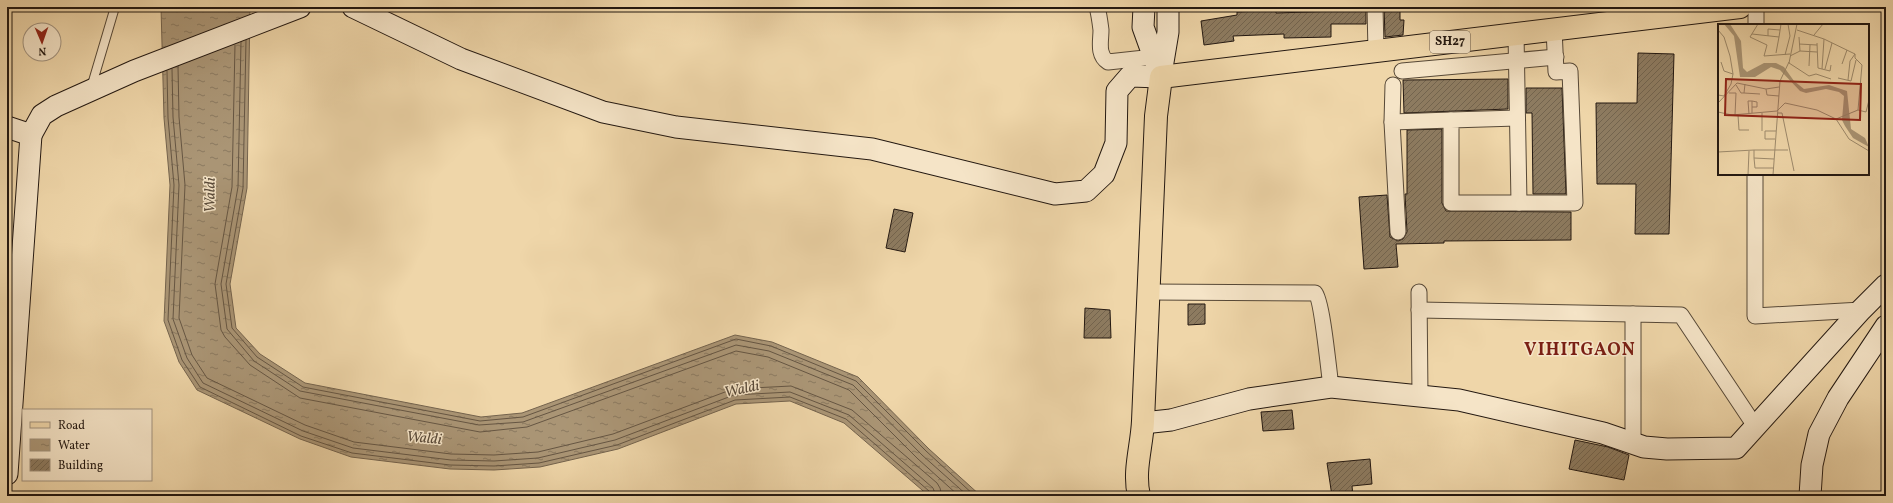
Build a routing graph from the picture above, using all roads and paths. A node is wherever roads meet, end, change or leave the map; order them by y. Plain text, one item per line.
1 (115, 7) edge
2 (353, 7) edge
3 (1097, 7) edge
4 (1144, 7) edge
5 (1168, 7) edge
6 (1375, 7) edge
7 (1740, 7) edge
8 (1756, 7) edge
9 (1714, 9) edge
10 (291, 11) edge
11 (1756, 24) edge
12 (1554, 29) junction
13 (1516, 34) junction
14 (1376, 51) junction
15 (1556, 57) junction
16 (1516, 61) junction
17 (1157, 67) junction
18 (1402, 71) dead end
19 (1393, 85) dead end
20 (90, 91) junction
21 (1517, 118) junction
22 (1451, 120) junction
23 (1392, 122) junction
24 (7, 127) edge
25 (32, 135) junction
26 (1756, 175) edge
27 (1519, 203) junction
28 (1398, 232) dead end
29 (1886, 285) edge
30 (1148, 292) junction
31 (1419, 292) dead end
32 (1419, 310) junction
33 (1861, 310) junction
34 (1633, 314) junction
35 (1886, 326) edge
36 (1331, 387) junction
37 (1420, 396) junction
38 (1143, 423) junction
39 (1754, 426) junction
40 (1633, 444) junction
41 (7, 474) edge
42 (1134, 492) edge
43 (1810, 496) edge

1 - 20 lane
2 - 17 street
3 - 17 street
4 - 17 street
5 - 17 street
6 - 14 street
7 - 9 main road, SH27
8 - 11 street
9 - 12 main road, SH27
10 - 20 street
12 - 13 main road, SH27
12 - 15 street
13 - 14 main road, SH27
13 - 16 street
14 - 17 main road, SH27
15 - 16 street
15 - 27 street
16 - 18 street
16 - 21 street
17 - 30 main road
19 - 23 street
20 - 25 street
21 - 22 street
21 - 27 street
22 - 23 street
22 - 27 street
23 - 28 street
24 - 25 street
25 - 41 street
26 - 33 street
29 - 33 street
30 - 36 street
30 - 38 main road
31 - 32 street
32 - 34 street
32 - 37 street
33 - 39 street
34 - 39 street
34 - 40 street
35 - 43 street
36 - 37 street
36 - 38 street
37 - 40 street
38 - 42 main road
39 - 40 street

